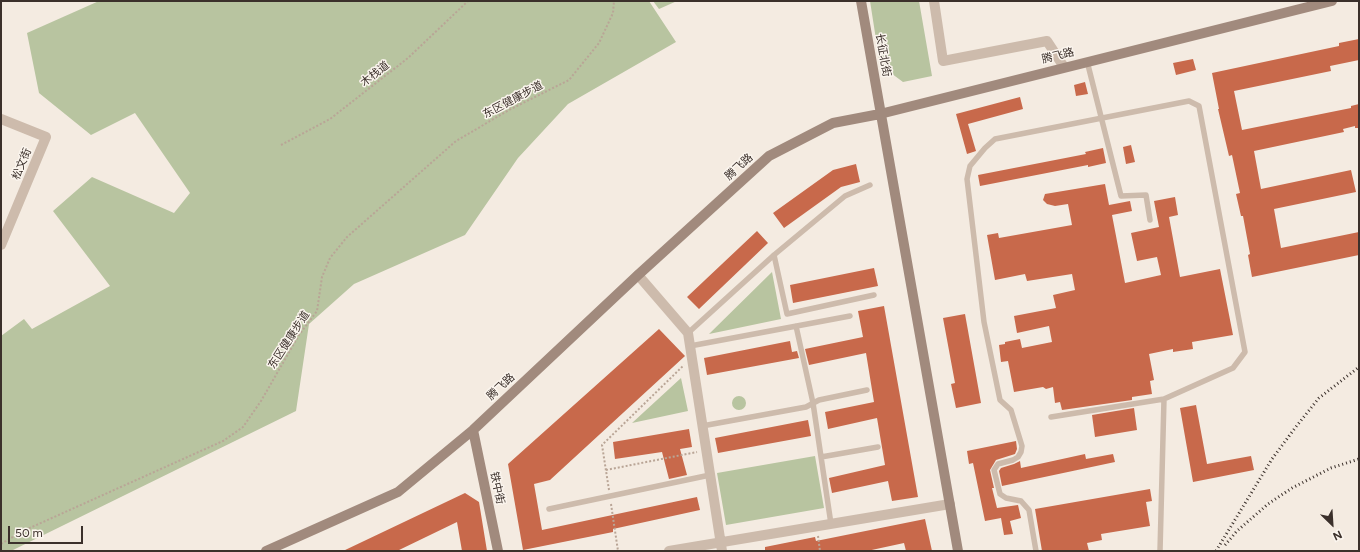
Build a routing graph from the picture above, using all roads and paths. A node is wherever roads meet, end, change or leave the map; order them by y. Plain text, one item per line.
1 (468, 1) edge
2 (614, 1) edge
3 (861, 1) edge
4 (934, 1) edge
5 (1332, 1) edge
6 (1087, 62) junction
7 (1064, 67) junction
8 (880, 114) junction
9 (1101, 118) junction
10 (1, 120) edge
11 (281, 145) dead end
12 (870, 185) dead end
13 (1150, 220) dead end
14 (1, 245) edge
15 (774, 255) junction
16 (638, 275) junction
17 (874, 295) dead end
18 (850, 316) dead end
19 (796, 326) junction
20 (688, 333) junction
21 (690, 346) junction
22 (692, 357) junction
23 (867, 390) dead end
24 (1164, 399) junction
25 (813, 403) junction
26 (1051, 417) dead end
27 (702, 426) junction
28 (473, 430) junction
29 (878, 446) dead end
30 (706, 451) junction
31 (821, 457) junction
32 (606, 470) junction
33 (710, 475) junction
34 (610, 496) junction
35 (950, 504) junction
36 (549, 509) dead end
37 (831, 524) junction
38 (817, 526) junction
39 (1, 544) edge
40 (721, 547) edge
41 (266, 551) edge
42 (498, 551) edge
43 (618, 551) edge
44 (669, 551) edge
45 (820, 551) edge
46 (958, 551) edge
47 (1036, 551) edge
48 (1160, 551) edge

1 - 11 path, 木栈道
2 - 39 path, 东区健康步道
3 - 8 street, 长征北街
4 - 7 street
5 - 6 street, 腾飞路
6 - 7 street, 腾飞路
6 - 9 lane
7 - 8 street, 腾飞路
8 - 16 street, 腾飞路
8 - 35 street, 长征北街
9 - 13 lane
9 - 24 lane
9 - 47 lane
10 - 14 street, 松文街
12 - 15 lane
15 - 17 lane
15 - 20 lane
16 - 20 street
16 - 28 street, 腾飞路
18 - 19 lane
19 - 21 lane
19 - 25 lane
20 - 21 street
21 - 22 street
22 - 27 street
22 - 32 path
23 - 25 lane
24 - 26 lane
24 - 48 lane
25 - 27 lane
25 - 31 lane
27 - 30 street
28 - 41 street, 腾飞路
28 - 42 street, 铁中街
29 - 31 lane
30 - 32 path
30 - 33 street
31 - 37 lane
32 - 34 path
33 - 34 lane
33 - 40 street
34 - 36 lane
34 - 43 path
35 - 37 street
35 - 46 street, 长征北街
37 - 38 street
38 - 40 street
38 - 45 path
40 - 44 street

